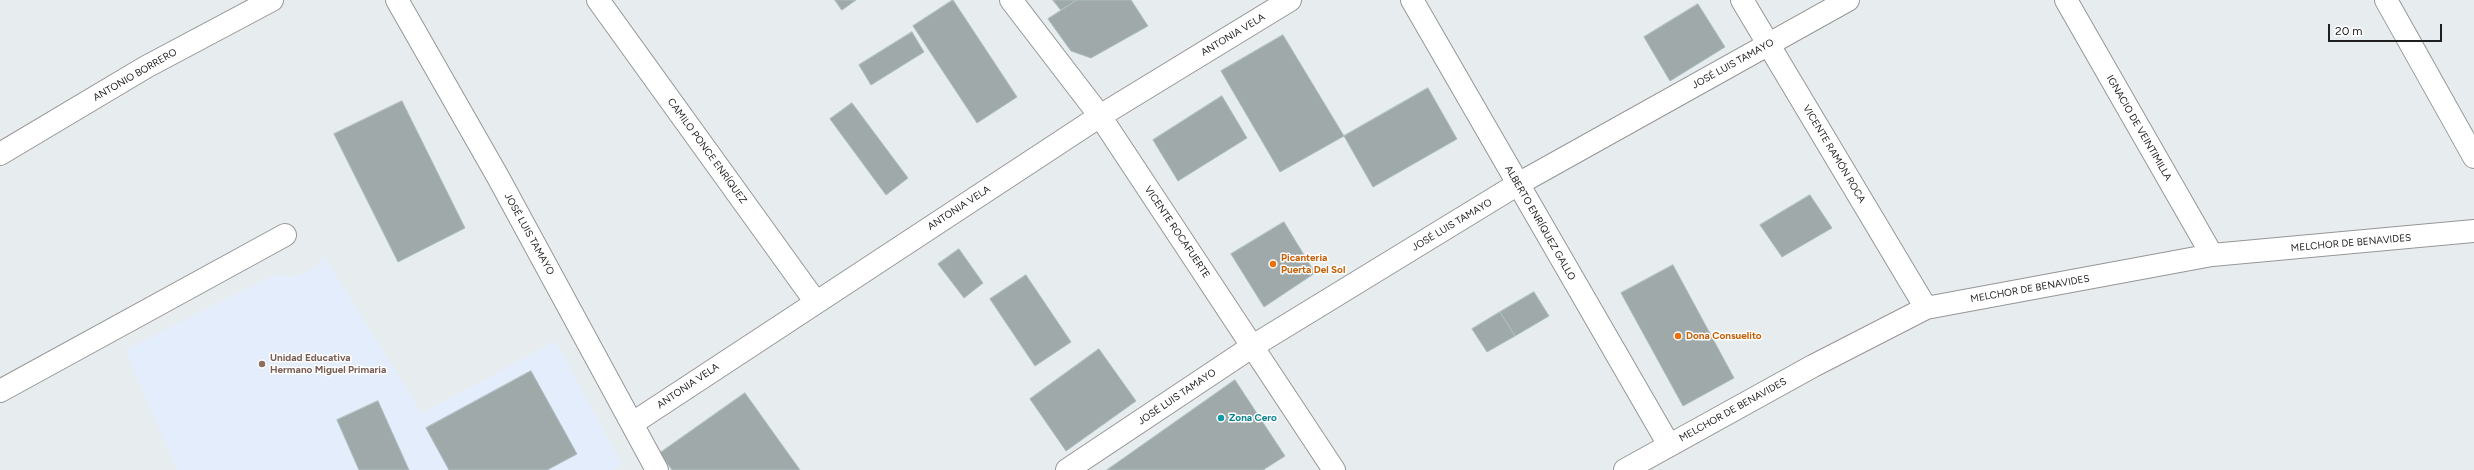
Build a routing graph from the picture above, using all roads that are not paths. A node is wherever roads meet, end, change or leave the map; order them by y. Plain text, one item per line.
1 (272, 0) edge
2 (397, 0) edge
3 (598, 0) edge
4 (1011, 0) edge
5 (1290, 0) edge
6 (1412, 0) edge
7 (1742, 0) edge
8 (1848, 0) edge
9 (2066, 0) edge
10 (2386, 0) edge
11 (1769, 44) junction
12 (1100, 116) junction
13 (0, 154) edge
14 (2474, 156) edge
15 (1518, 184) junction
16 (2474, 231) edge
17 (285, 235) dead end
18 (2212, 256) junction
19 (815, 302) junction
20 (1926, 308) junction
21 (1253, 346) junction
22 (0, 391) edge
23 (633, 423) junction
24 (1669, 445) junction
25 (657, 470) edge
26 (1067, 470) edge
27 (1334, 470) edge
28 (1625, 470) edge

1 - 13 street, ANTONIO BORRERO
2 - 23 street, JOSÉ LUIS TAMAYO
3 - 19 street, CAMILO PONCE ENRÍQUEZ
4 - 12 street, VICENTE ROCAFUERTE
5 - 12 street, ANTONIA VELA
6 - 15 street, ALBERTO ENRÍQUEZ GALLO
7 - 11 street, VICENTE RAMÓN ROCA
8 - 11 street, JOSÉ LUIS TAMAYO
9 - 18 street, IGNACIO DE VEINTIMILLA
10 - 14 street
11 - 15 street, JOSÉ LUIS TAMAYO
11 - 20 street, VICENTE RAMÓN ROCA
12 - 19 street, ANTONIA VELA
12 - 21 street, VICENTE ROCAFUERTE
15 - 21 street, JOSÉ LUIS TAMAYO
15 - 24 street, ALBERTO ENRÍQUEZ GALLO
16 - 18 street, MELCHOR DE BENAVIDES
17 - 22 street
18 - 20 street, MELCHOR DE BENAVIDES
19 - 23 street, ANTONIA VELA
20 - 24 street, MELCHOR DE BENAVIDES
21 - 26 street, JOSÉ LUIS TAMAYO
21 - 27 street, VICENTE ROCAFUERTE
23 - 25 street, JOSÉ LUIS TAMAYO
24 - 28 street, MELCHOR DE BENAVIDES

